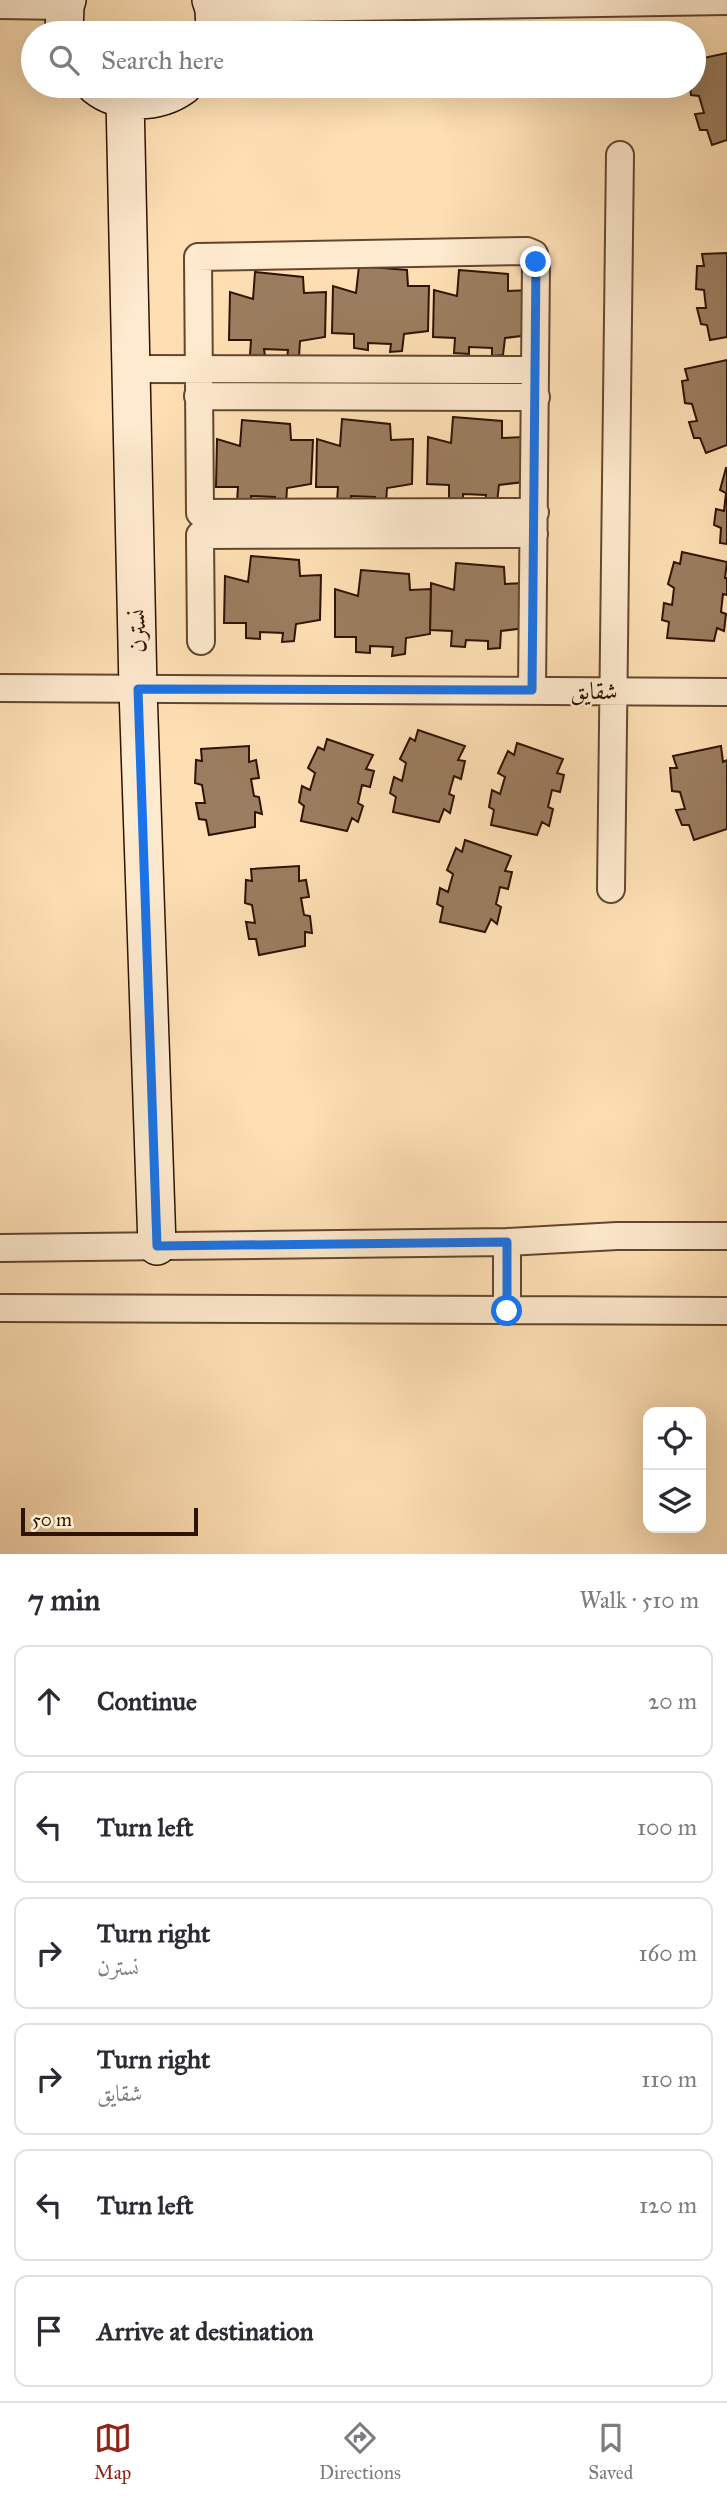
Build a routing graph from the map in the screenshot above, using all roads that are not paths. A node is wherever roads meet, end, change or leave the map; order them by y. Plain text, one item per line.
1 (567, 1) edge
2 (671, 1) edge
3 (727, 1) edge
4 (0, 5) edge
5 (65, 13) edge
6 (213, 14) edge
7 (111, 98) edge
8 (620, 155) dead end
9 (131, 369) junction
10 (198, 369) junction
11 (535, 370) junction
12 (198, 396) junction
13 (536, 397) junction
14 (535, 523) junction
15 (200, 524) junction
16 (201, 641) dead end
17 (0, 688) edge
18 (138, 689) junction
19 (532, 690) junction
20 (613, 691) junction
21 (727, 691) edge
22 (611, 889) dead end
23 (727, 1236) edge
24 (507, 1242) junction
25 (157, 1246) junction
26 (0, 1248) edge
27 (0, 1308) edge
28 (507, 1311) junction
29 (727, 1311) edge

1 - 2 street
1 - 6 street
2 - 3 street
4 - 5 street
7 - 9 street, نسترن
8 - 20 street
9 - 10 street
9 - 18 street, نسترن
10 - 11 street
10 - 11 street
10 - 12 street
11 - 13 street
12 - 13 street
12 - 15 street
13 - 14 street
14 - 15 street
14 - 19 street
15 - 16 street
17 - 18 street, شقایق
18 - 19 street, شقایق
18 - 25 street, نسترن
19 - 20 street, شقایق
20 - 21 street, شقایق
20 - 22 street
23 - 24 street
24 - 25 street
24 - 28 street
25 - 26 street
27 - 28 street
28 - 29 street

